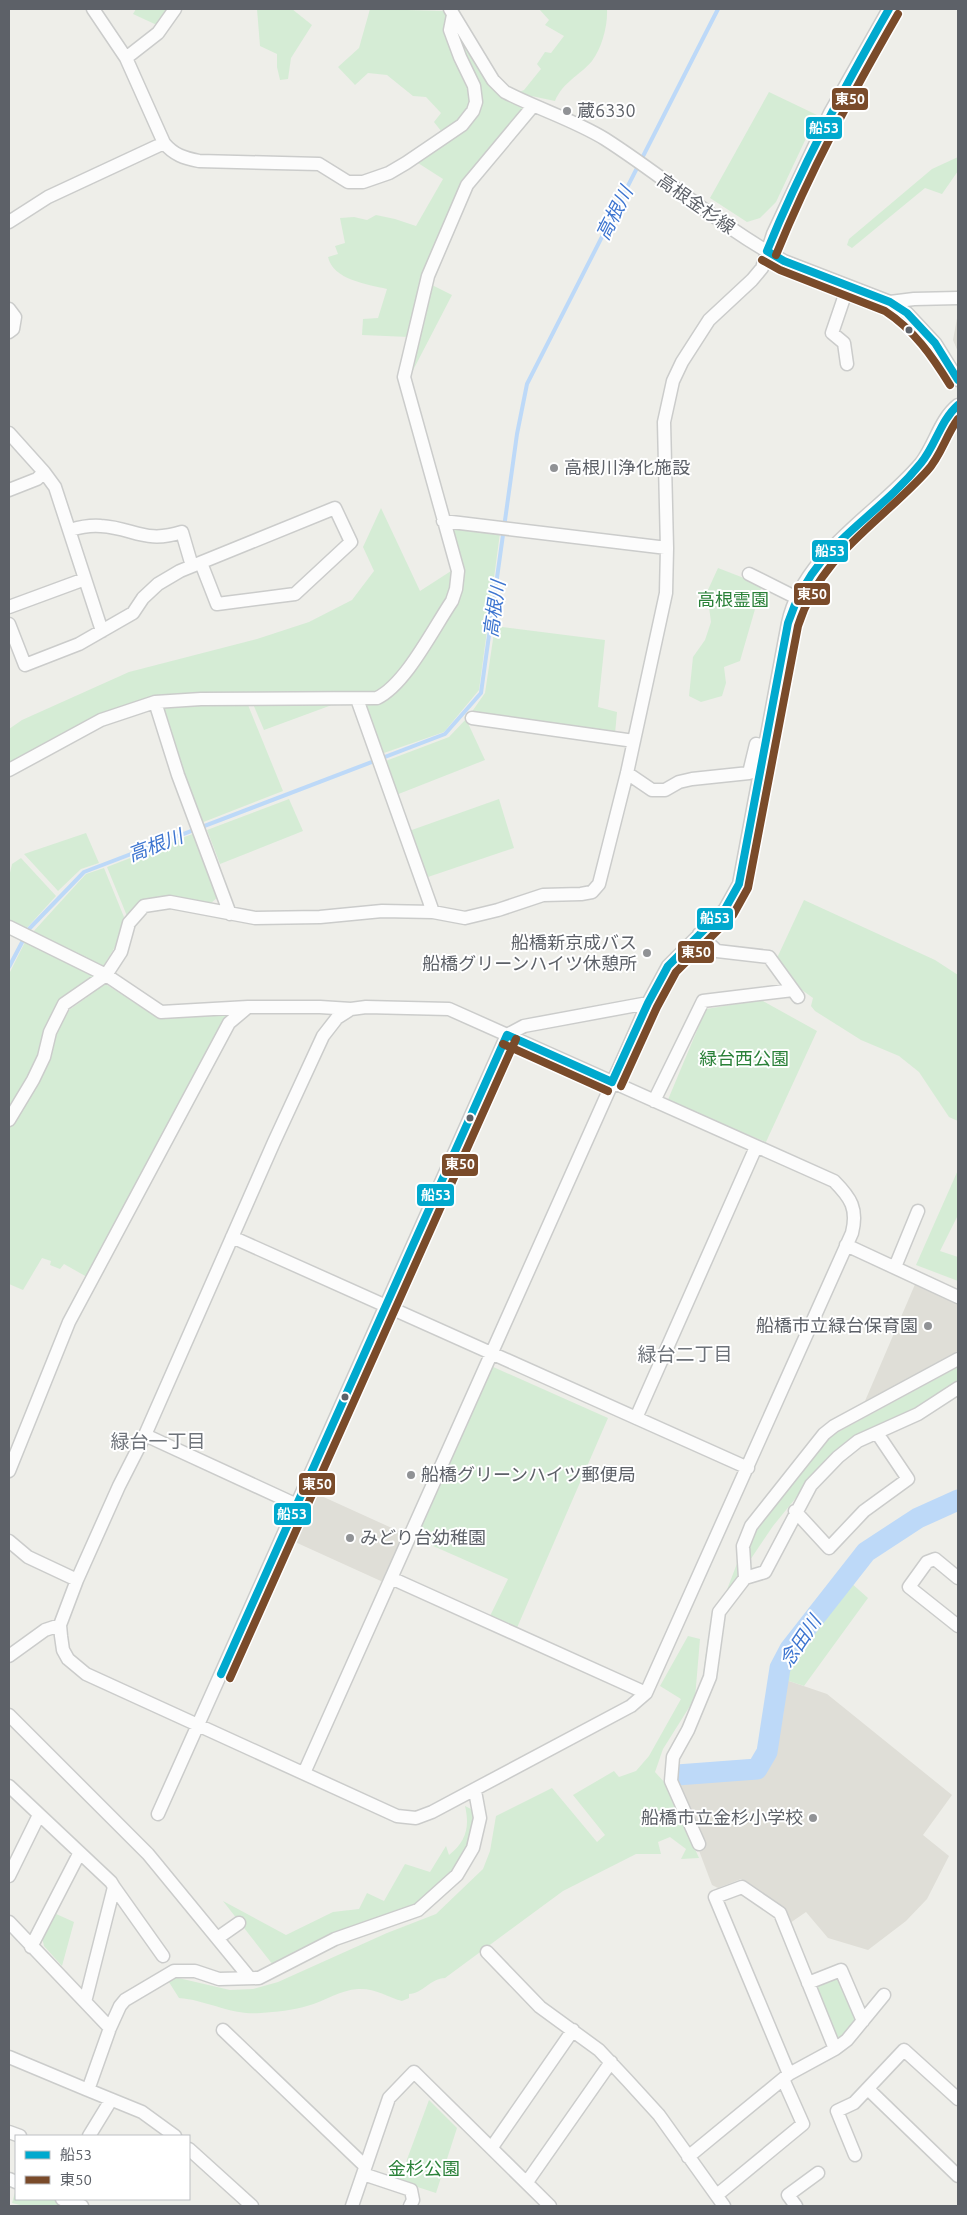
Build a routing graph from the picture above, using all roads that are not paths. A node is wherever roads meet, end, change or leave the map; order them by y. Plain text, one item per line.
1 (93, 9) edge
2 (174, 9) edge
3 (889, 9) edge
4 (451, 12) edge
5 (126, 58) junction
6 (533, 106) junction
7 (164, 143) junction
8 (9, 222) edge
9 (767, 251) junction
10 (848, 286) junction
11 (957, 299) edge
12 (890, 302) junction
13 (9, 309) edge
14 (9, 332) edge
15 (847, 364) dead end
16 (958, 380) edge
17 (958, 405) edge
18 (9, 433) edge
19 (44, 472) junction
20 (9, 490) edge
21 (443, 521) junction
22 (70, 530) junction
23 (667, 548) junction
24 (196, 565) junction
25 (749, 574) dead end
26 (85, 578) junction
27 (797, 598) junction
28 (9, 607) edge
29 (9, 624) edge
30 (102, 631) junction
31 (357, 699) junction
32 (155, 702) junction
33 (472, 718) dead end
34 (634, 741) junction
35 (766, 746) junction
36 (9, 770) edge
37 (627, 773) junction
38 (433, 912) junction
39 (230, 914) junction
40 (9, 927) edge
41 (699, 934) junction
42 (106, 974) junction
43 (648, 1004) junction
44 (248, 1008) junction
45 (350, 1009) junction
46 (507, 1035) junction
47 (612, 1082) junction
48 (654, 1101) junction
49 (9, 1120) edge
50 (756, 1147) junction
51 (918, 1211) dead end
52 (232, 1236) junction
53 (846, 1246) junction
54 (895, 1267) junction
55 (958, 1297) edge
56 (386, 1306) junction
57 (492, 1353) junction
58 (958, 1359) edge
59 (958, 1388) edge
60 (636, 1418) junction
61 (876, 1433) junction
62 (145, 1435) junction
63 (748, 1468) junction
64 (9, 1471) edge
65 (297, 1505) junction
66 (795, 1511) junction
67 (9, 1541) edge
68 (391, 1578) junction
69 (745, 1578) junction
70 (958, 1578) edge
71 (77, 1580) junction
72 (60, 1624) junction
73 (958, 1626) edge
74 (9, 1656) edge
75 (646, 1693) junction
76 (9, 1715) edge
77 (199, 1725) junction
78 (304, 1773) junction
79 (9, 1786) edge
80 (475, 1791) junction
81 (158, 1814) dead end
82 (39, 1815) junction
83 (699, 1844) dead end
84 (79, 1854) junction
85 (9, 1876) edge
86 (114, 1887) junction
87 (9, 1922) edge
88 (239, 1923) dead end
89 (219, 1937) junction
90 (31, 1947) junction
91 (487, 1952) dead end
92 (163, 1956) dead end
93 (249, 1977) junction
94 (808, 1983) junction
95 (884, 1995) dead end
96 (85, 2002) junction
97 (863, 2020) junction
98 (110, 2028) junction
99 (224, 2030) dead end
100 (573, 2030) junction
101 (835, 2049) junction
102 (9, 2057) edge
103 (611, 2062) junction
104 (786, 2076) junction
105 (868, 2089) junction
106 (88, 2090) junction
107 (111, 2100) junction
108 (958, 2100) edge
109 (90, 2135) edge
110 (174, 2135) edge
111 (492, 2147) junction
112 (190, 2150) edge
113 (855, 2155) dead end
114 (688, 2157) junction
115 (364, 2170) junction
116 (818, 2173) dead end
117 (958, 2176) edge
118 (527, 2182) junction
119 (717, 2195) junction
120 (65, 2200) edge
121 (82, 2206) edge
122 (252, 2206) edge
123 (352, 2206) edge
124 (410, 2206) edge
125 (550, 2206) edge
126 (724, 2206) edge
127 (796, 2206) edge

1 - 5 street
2 - 5 street
3 - 9 street
4 - 6 street, 高根金杉線
4 - 7 street
5 - 7 street
6 - 9 street, 高根金杉線
6 - 21 street
7 - 8 street
9 - 10 street, 高根金杉線
9 - 23 street
10 - 12 street, 高根金杉線
10 - 15 street
11 - 12 street
12 - 16 street, 高根金杉線
13 - 14 street
17 - 27 street
18 - 19 street
19 - 20 street
19 - 22 street
21 - 23 street
21 - 31 street
22 - 24 street
22 - 26 street
23 - 34 street
24 - 24 street
24 - 30 street
25 - 27 street
26 - 28 street
26 - 30 street
27 - 35 street
29 - 30 street
31 - 32 street
31 - 38 street
32 - 36 street
32 - 39 street
33 - 34 street
34 - 37 street
35 - 37 street
35 - 41 street
37 - 38 street
38 - 39 street
39 - 42 street
40 - 42 street
41 - 43 street
41 - 48 street
42 - 44 street
42 - 49 street
43 - 46 street
43 - 47 street
44 - 45 street
44 - 64 street
45 - 46 street
45 - 52 street
46 - 47 street
46 - 56 street
47 - 48 street
47 - 57 street
48 - 50 street
50 - 53 street
50 - 60 street
51 - 54 street
52 - 56 street
52 - 62 street
53 - 54 street
53 - 63 street
54 - 55 street
56 - 57 street
56 - 65 street
57 - 60 street
57 - 68 street
58 - 69 street
59 - 61 street
60 - 63 street
61 - 66 street
61 - 66 street
62 - 65 street
62 - 71 street
63 - 75 street
65 - 77 street
66 - 69 street
67 - 71 street
68 - 75 street
68 - 78 street
69 - 83 street
70 - 73 street
71 - 72 street
72 - 74 street
72 - 77 street
75 - 80 street
76 - 89 street
77 - 78 street
77 - 81 street
78 - 80 street
79 - 82 street
80 - 93 street
82 - 84 street
82 - 85 street
84 - 86 street
84 - 90 street
86 - 92 street
86 - 96 street
87 - 90 street
88 - 89 street
89 - 93 street
90 - 96 street
91 - 100 street
93 - 98 street
94 - 97 street
94 - 101 street
94 - 104 street
95 - 97 street
96 - 98 street
97 - 101 street
98 - 106 street
99 - 115 street
100 - 103 street
100 - 111 street
101 - 104 street
102 - 106 street
103 - 114 street
103 - 118 street
104 - 114 street
104 - 119 street
105 - 108 street
105 - 113 street
105 - 117 street
106 - 107 street
107 - 109 street
107 - 110 street
111 - 115 street
111 - 118 street
112 - 122 street
114 - 119 street
115 - 123 street
115 - 124 street
116 - 127 street
118 - 125 street
119 - 126 street
120 - 121 street

